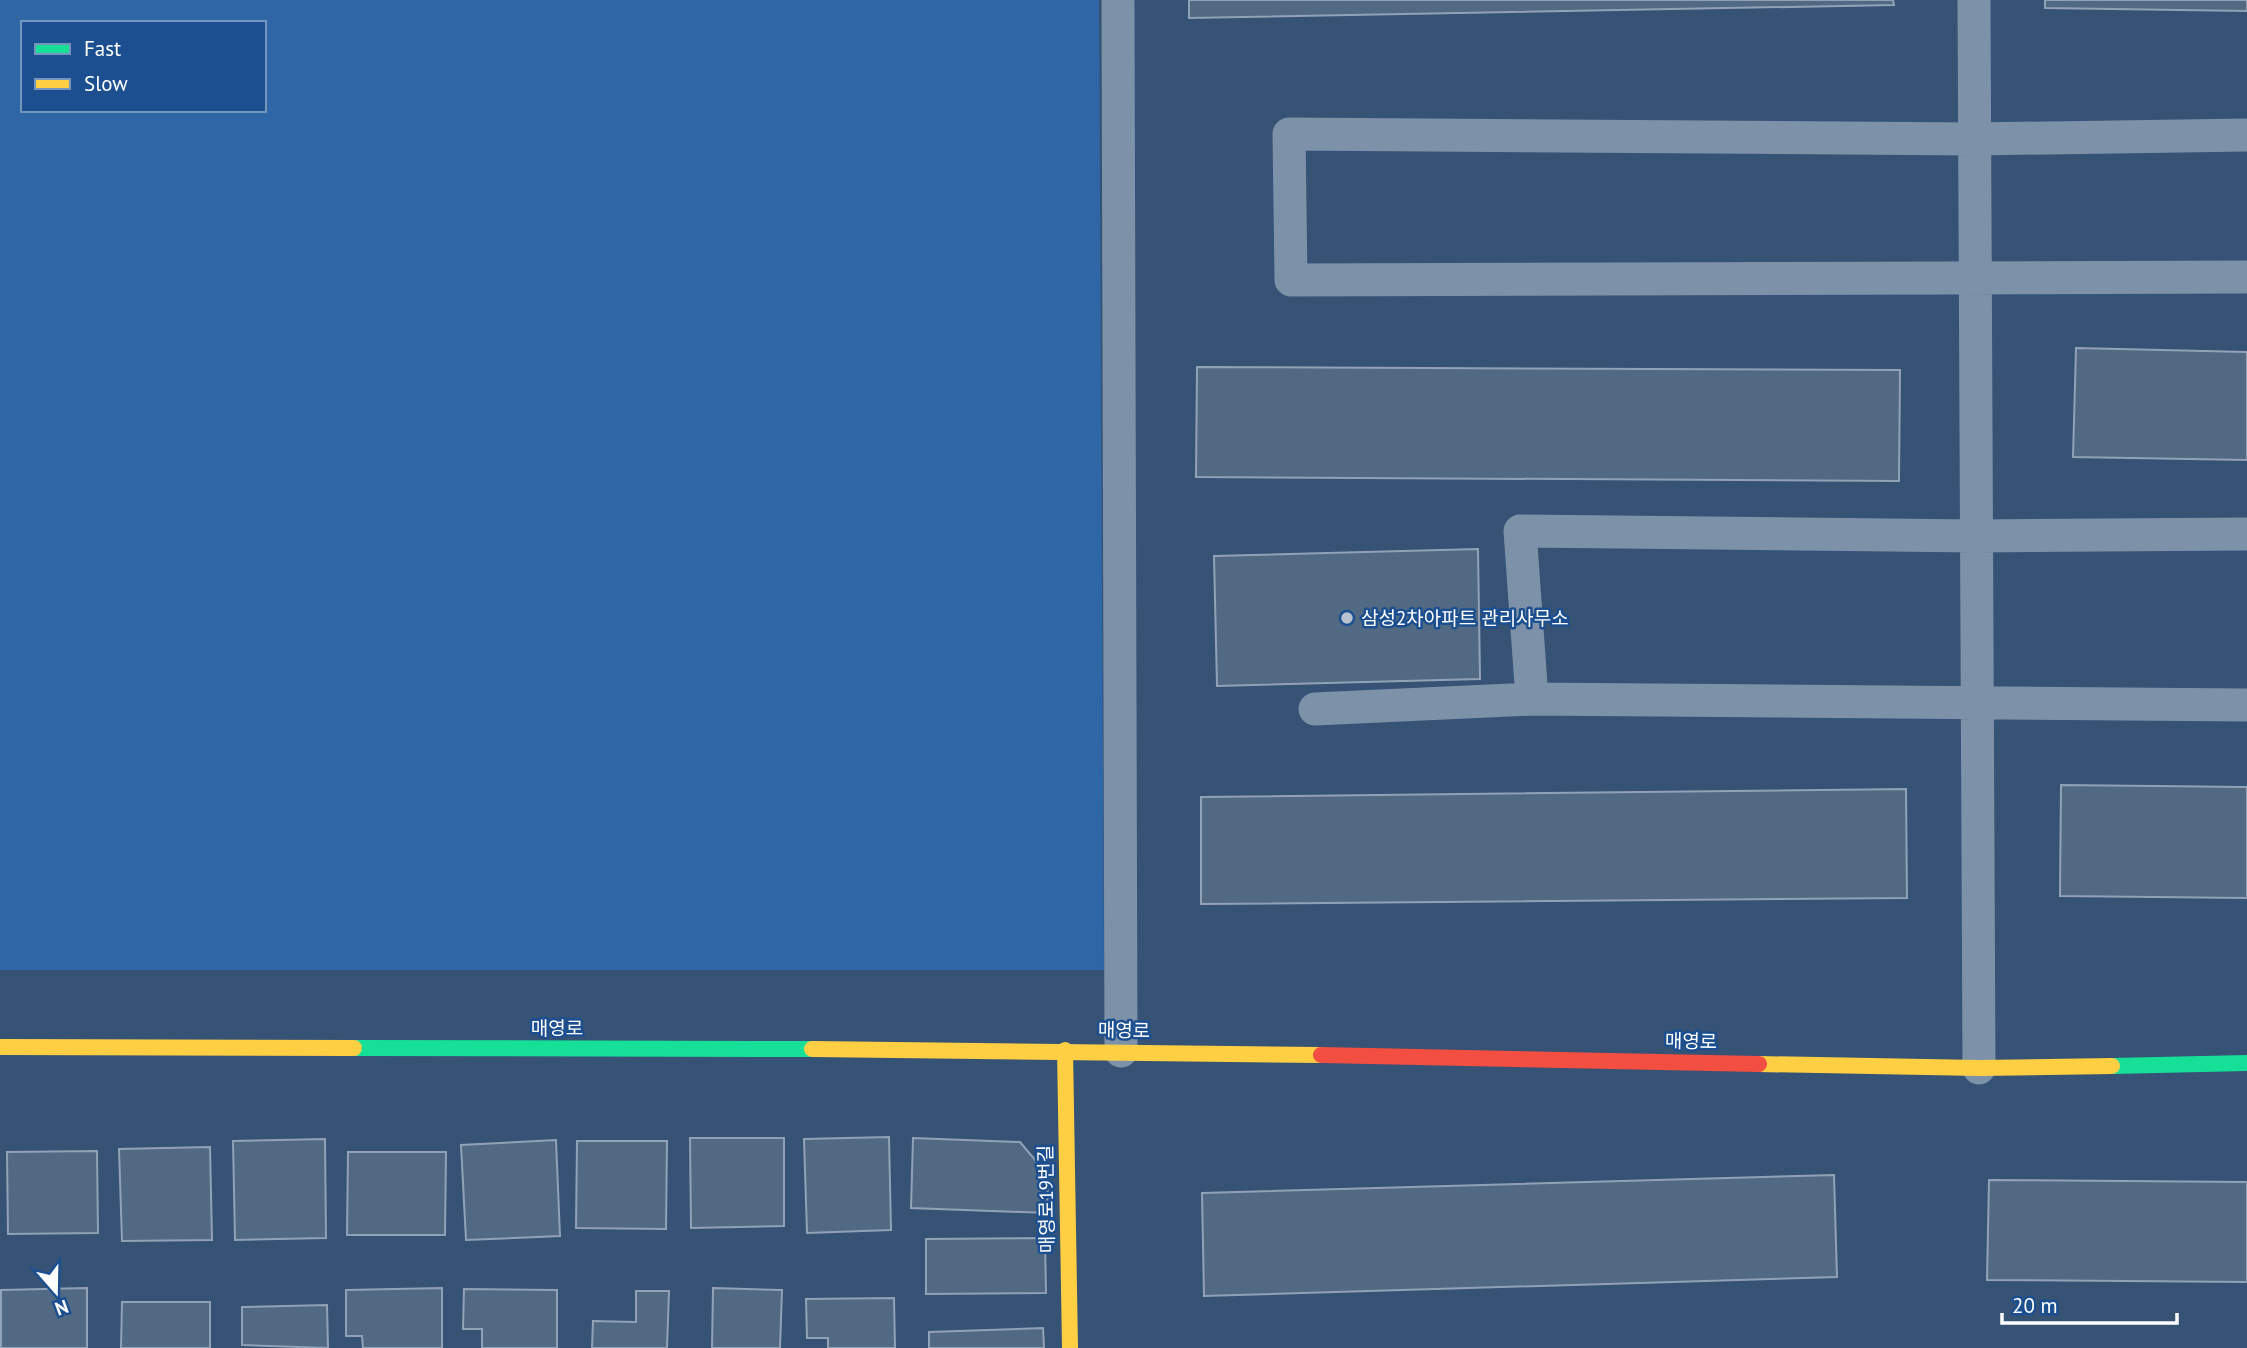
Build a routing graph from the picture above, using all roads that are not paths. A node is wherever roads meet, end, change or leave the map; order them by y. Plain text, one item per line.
1 (1118, 0) edge
2 (1974, 0) edge
3 (2247, 135) edge
4 (1975, 139) junction
5 (2247, 277) edge
6 (1975, 279) junction
7 (2247, 534) edge
8 (1976, 536) junction
9 (1532, 699) junction
10 (1977, 705) junction
11 (2247, 705) edge
12 (1315, 709) dead end
13 (0, 1047) edge
14 (1065, 1050) junction
15 (1121, 1051) junction
16 (2247, 1063) edge
17 (1979, 1068) junction
18 (1070, 1348) edge

1 - 15 lane
2 - 4 lane
3 - 4 lane
4 - 6 lane
4 - 6 lane
5 - 6 lane
6 - 8 lane
7 - 8 lane
8 - 9 lane
8 - 10 lane
9 - 10 lane
9 - 12 lane
10 - 11 lane
10 - 17 lane
13 - 14 street, 매영로
14 - 15 street, 매영로
14 - 18 street, 매영로19번길
15 - 17 street, 매영로
16 - 17 street, 매영로

